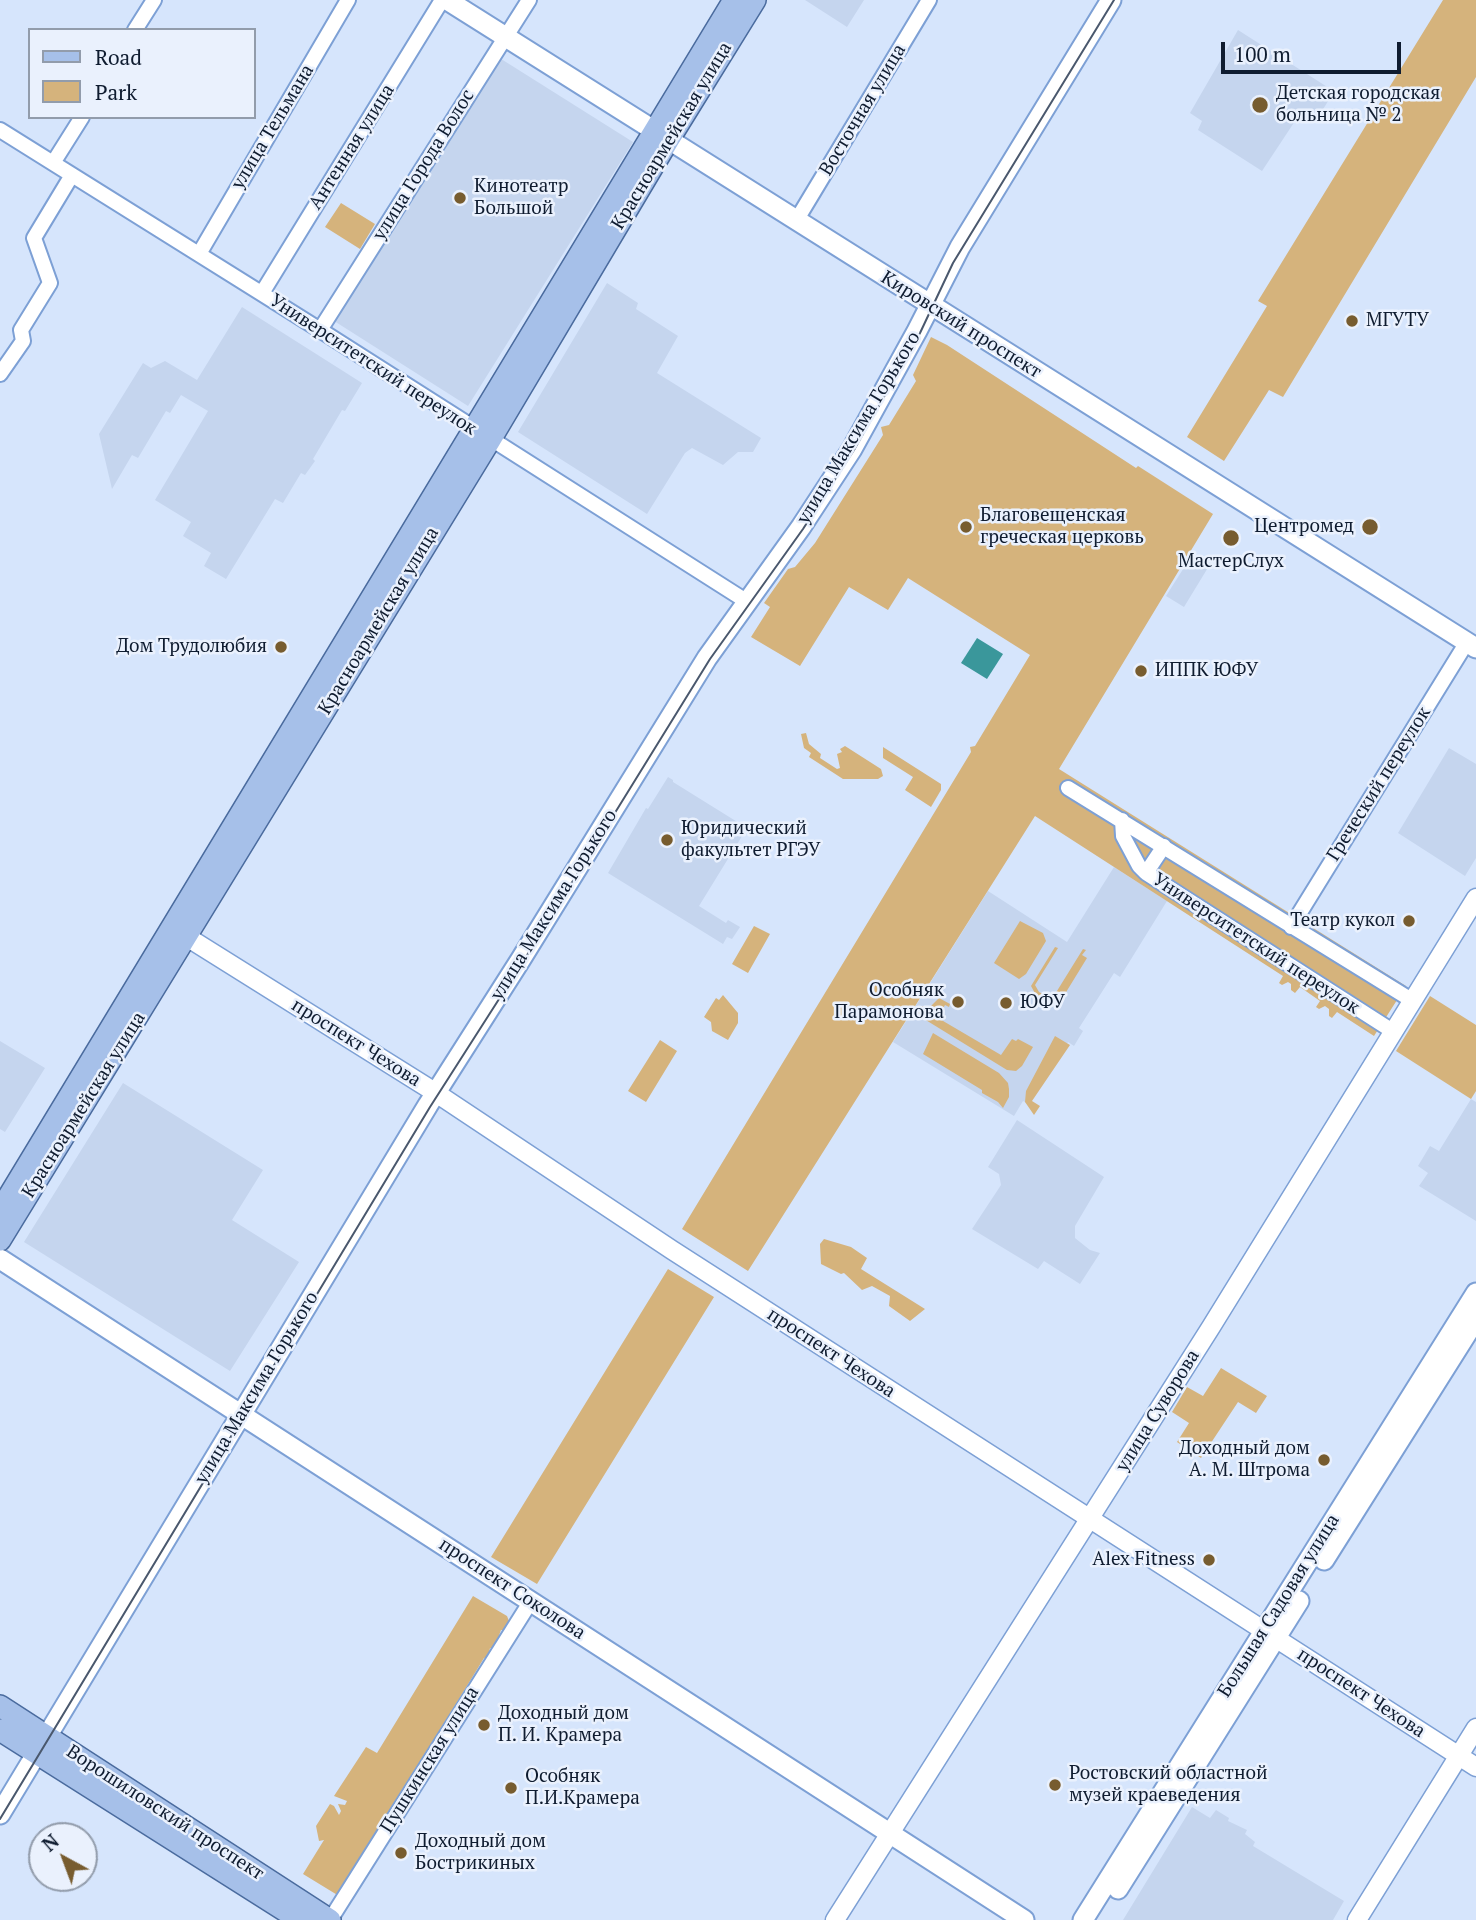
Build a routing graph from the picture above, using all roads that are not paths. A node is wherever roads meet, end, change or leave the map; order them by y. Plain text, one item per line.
1 (154, 0) edge
2 (348, 0) edge
3 (445, 0) edge
4 (528, 0) edge
5 (734, 0) edge
6 (755, 0) edge
7 (929, 0) edge
8 (1111, 0) edge
9 (136, 28) edge
10 (505, 36) junction
11 (81, 119) edge
12 (0, 130) edge
13 (661, 134) junction
14 (53, 163) junction
15 (72, 175) junction
16 (796, 221) junction
17 (199, 254) junction
18 (262, 293) junction
19 (930, 305) junction
20 (320, 330) junction
21 (0, 374) edge
22 (481, 434) junction
23 (746, 601) junction
24 (1471, 645) edge
25 (1068, 788) dead end
26 (1122, 820) junction
27 (1164, 846) junction
28 (1146, 873) junction
29 (1476, 898) edge
30 (1291, 927) junction
31 (187, 937) junction
32 (1413, 1001) junction
33 (1394, 1032) junction
34 (436, 1093) junction
35 (0, 1211) edge
36 (0, 1240) edge
37 (0, 1259) edge
38 (1476, 1293) edge
39 (1476, 1319) edge
40 (241, 1414) junction
41 (1090, 1518) junction
42 (531, 1601) junction
43 (1270, 1634) junction
44 (0, 1706) edge
45 (1476, 1728) edge
46 (0, 1730) edge
47 (42, 1745) junction
48 (1459, 1756) junction
49 (1476, 1767) edge
50 (0, 1814) edge
51 (889, 1834) junction
52 (279, 1906) edge
53 (300, 1920) edge
54 (330, 1920) edge
55 (835, 1920) edge
56 (1024, 1920) edge
57 (1083, 1920) edge
58 (1099, 1920) edge
59 (1357, 1920) edge

1 - 9 street
2 - 17 street, улица Тельмана
3 - 10 main road, Кировский проспект
3 - 18 street, Антенная улица
4 - 10 street, улица Города Волос
5 - 13 main road, Красноармейская улица
6 - 13 main road, Красноармейская улица
7 - 16 street, Восточная улица
8 - 19 main road, улица Максима Горького
10 - 13 main road, Кировский проспект
10 - 20 street, улица Города Волос
11 - 14 street
12 - 14 street, Университетский переулок
13 - 16 main road, Кировский проспект
13 - 22 main road, Красноармейская улица
14 - 15 street, Университетский переулок
15 - 17 street, Университетский переулок
15 - 21 street
16 - 19 main road, Кировский проспект
17 - 18 street, Университетский переулок
18 - 20 street, Университетский переулок
19 - 23 main road, улица Максима Горького
19 - 24 main road, Кировский проспект
20 - 22 street, Университетский переулок
22 - 23 street, Университетский переулок
22 - 31 main road, Красноармейская улица
22 - 35 main road, Красноармейская улица
23 - 34 main road, улица Максима Горького
24 - 30 street, Греческий переулок
25 - 26 street, Университетский переулок
26 - 27 street, Университетский переулок
26 - 28 street
27 - 28 street, Университетский переулок
27 - 30 street, Университетский переулок
28 - 33 street, Университетский переулок
29 - 32 street, улица Суворова
30 - 32 street, Университетский переулок
31 - 34 street, проспект Чехова
31 - 36 main road, Красноармейская улица
32 - 33 street, улица Суворова
33 - 41 street, улица Суворова
34 - 40 main road, улица Максима Горького
34 - 41 street, проспект Чехова
37 - 40 main road, проспект Соколова
38 - 43 main road, Большая Садовая улица
39 - 43 main road, Большая Садовая улица
40 - 42 main road, проспект Соколова
40 - 47 main road, улица Максима Горького
41 - 43 street, проспект Чехова
41 - 51 street, улица Суворова
42 - 51 main road, проспект Соколова
42 - 54 street, Пушкинская улица
43 - 48 street, проспект Чехова
43 - 57 main road, Большая Садовая улица
43 - 58 main road, Большая Садовая улица
44 - 47 main road, Ворошиловский проспект
45 - 48 street
46 - 47 main road, Ворошиловский проспект
47 - 50 main road, улица Максима Горького
47 - 52 main road, Ворошиловский проспект
48 - 49 street, проспект Чехова
48 - 59 street
51 - 55 street, улица Суворова
51 - 56 main road, проспект Соколова
52 - 53 main road, Ворошиловский проспект
52 - 54 main road, Ворошиловский проспект

